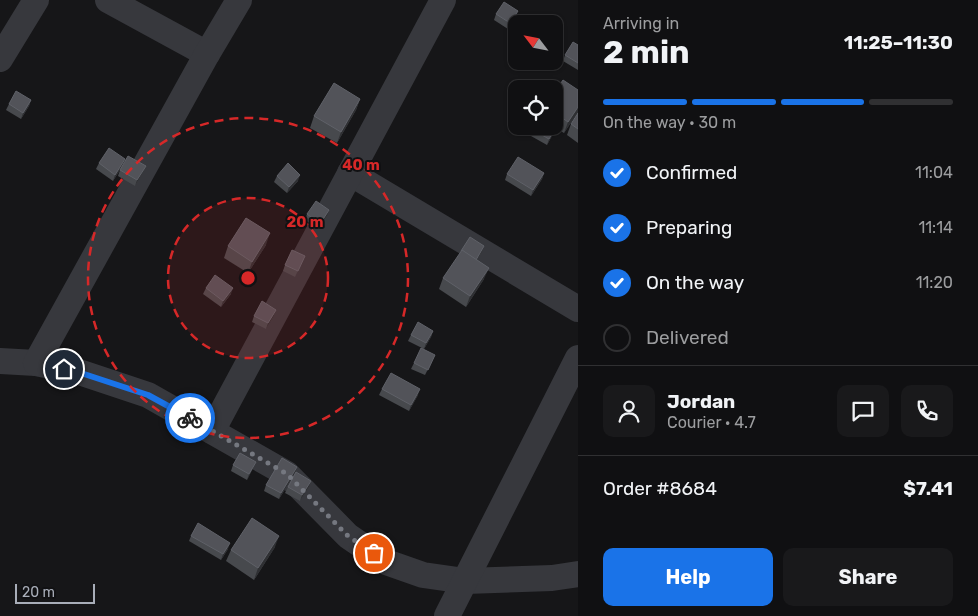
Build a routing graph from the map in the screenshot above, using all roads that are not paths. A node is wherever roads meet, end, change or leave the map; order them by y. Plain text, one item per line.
1 (36, 0) edge
2 (108, 0) edge
3 (240, 0) edge
4 (443, 0) edge
5 (206, 54) junction
6 (0, 59) edge
7 (350, 173) junction
8 (578, 309) edge
9 (578, 358) edge
10 (0, 361) edge
11 (36, 363) junction
12 (212, 430) junction
13 (578, 574) edge
14 (465, 580) junction
15 (447, 616) edge

1 - 6 street
2 - 5 street
3 - 5 street
4 - 7 street
5 - 11 street
7 - 8 street
7 - 12 street
9 - 14 street
10 - 11 street
11 - 12 street
12 - 14 street
13 - 14 street
14 - 15 street

